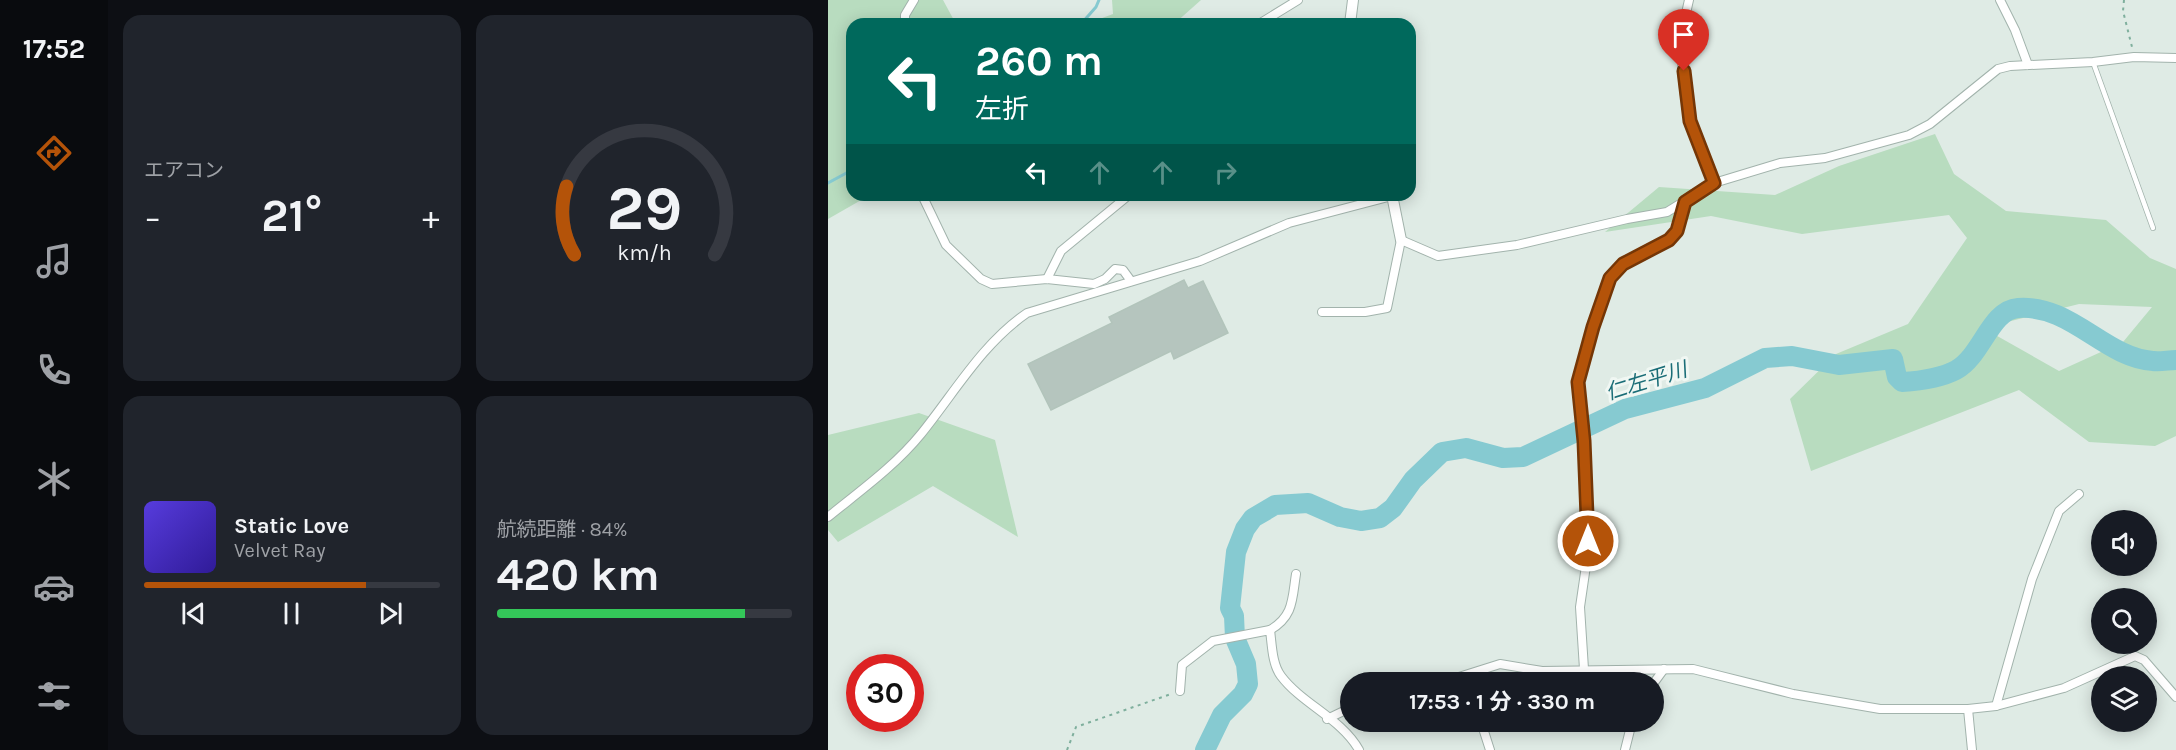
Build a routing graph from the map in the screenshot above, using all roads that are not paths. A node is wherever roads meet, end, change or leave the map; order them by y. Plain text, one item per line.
1 (914, 0) edge
2 (1298, 0) edge
3 (1354, 0) edge
4 (1689, 0) edge
5 (2000, 0) edge
6 (905, 18) edge
7 (1269, 18) edge
8 (1351, 18) edge
9 (2176, 58) edge
10 (2093, 62) junction
11 (2028, 65) junction
12 (1714, 183) junction
13 (925, 201) edge
14 (1122, 201) edge
15 (1373, 201) edge
16 (1393, 201) edge
17 (1685, 202) junction
18 (2153, 228) dead end
19 (1401, 240) junction
20 (1047, 279) junction
21 (1131, 281) junction
22 (1322, 312) dead end
23 (2079, 494) dead end
24 (828, 517) edge
25 (1296, 574) dead end
26 (1270, 630) junction
27 (1584, 669) junction
28 (1664, 669) junction
29 (1483, 672) edge
30 (1662, 672) edge
31 (1180, 691) road end
32 (2176, 697) edge
33 (1996, 706) junction
34 (1968, 709) junction
35 (1340, 713) edge
36 (1327, 719) junction
37 (1484, 732) edge
38 (1630, 732) edge
39 (1359, 750) edge
40 (1490, 750) edge
41 (1625, 750) edge
42 (1972, 750) edge

1 - 6 street
2 - 7 street
3 - 8 street
4 - 12 street
5 - 11 street
9 - 10 street
10 - 11 street
10 - 18 lane
11 - 12 street
12 - 17 street
13 - 20 street
14 - 20 street
15 - 21 street
16 - 19 street
17 - 19 street
17 - 27 street
19 - 22 street
20 - 21 street
21 - 24 street
23 - 33 street
25 - 26 street
26 - 31 street
26 - 36 street
27 - 28 street
27 - 29 street
28 - 30 street
28 - 34 street
32 - 33 street
33 - 34 street
34 - 42 street
35 - 36 street
36 - 39 street
37 - 40 street
38 - 41 street

